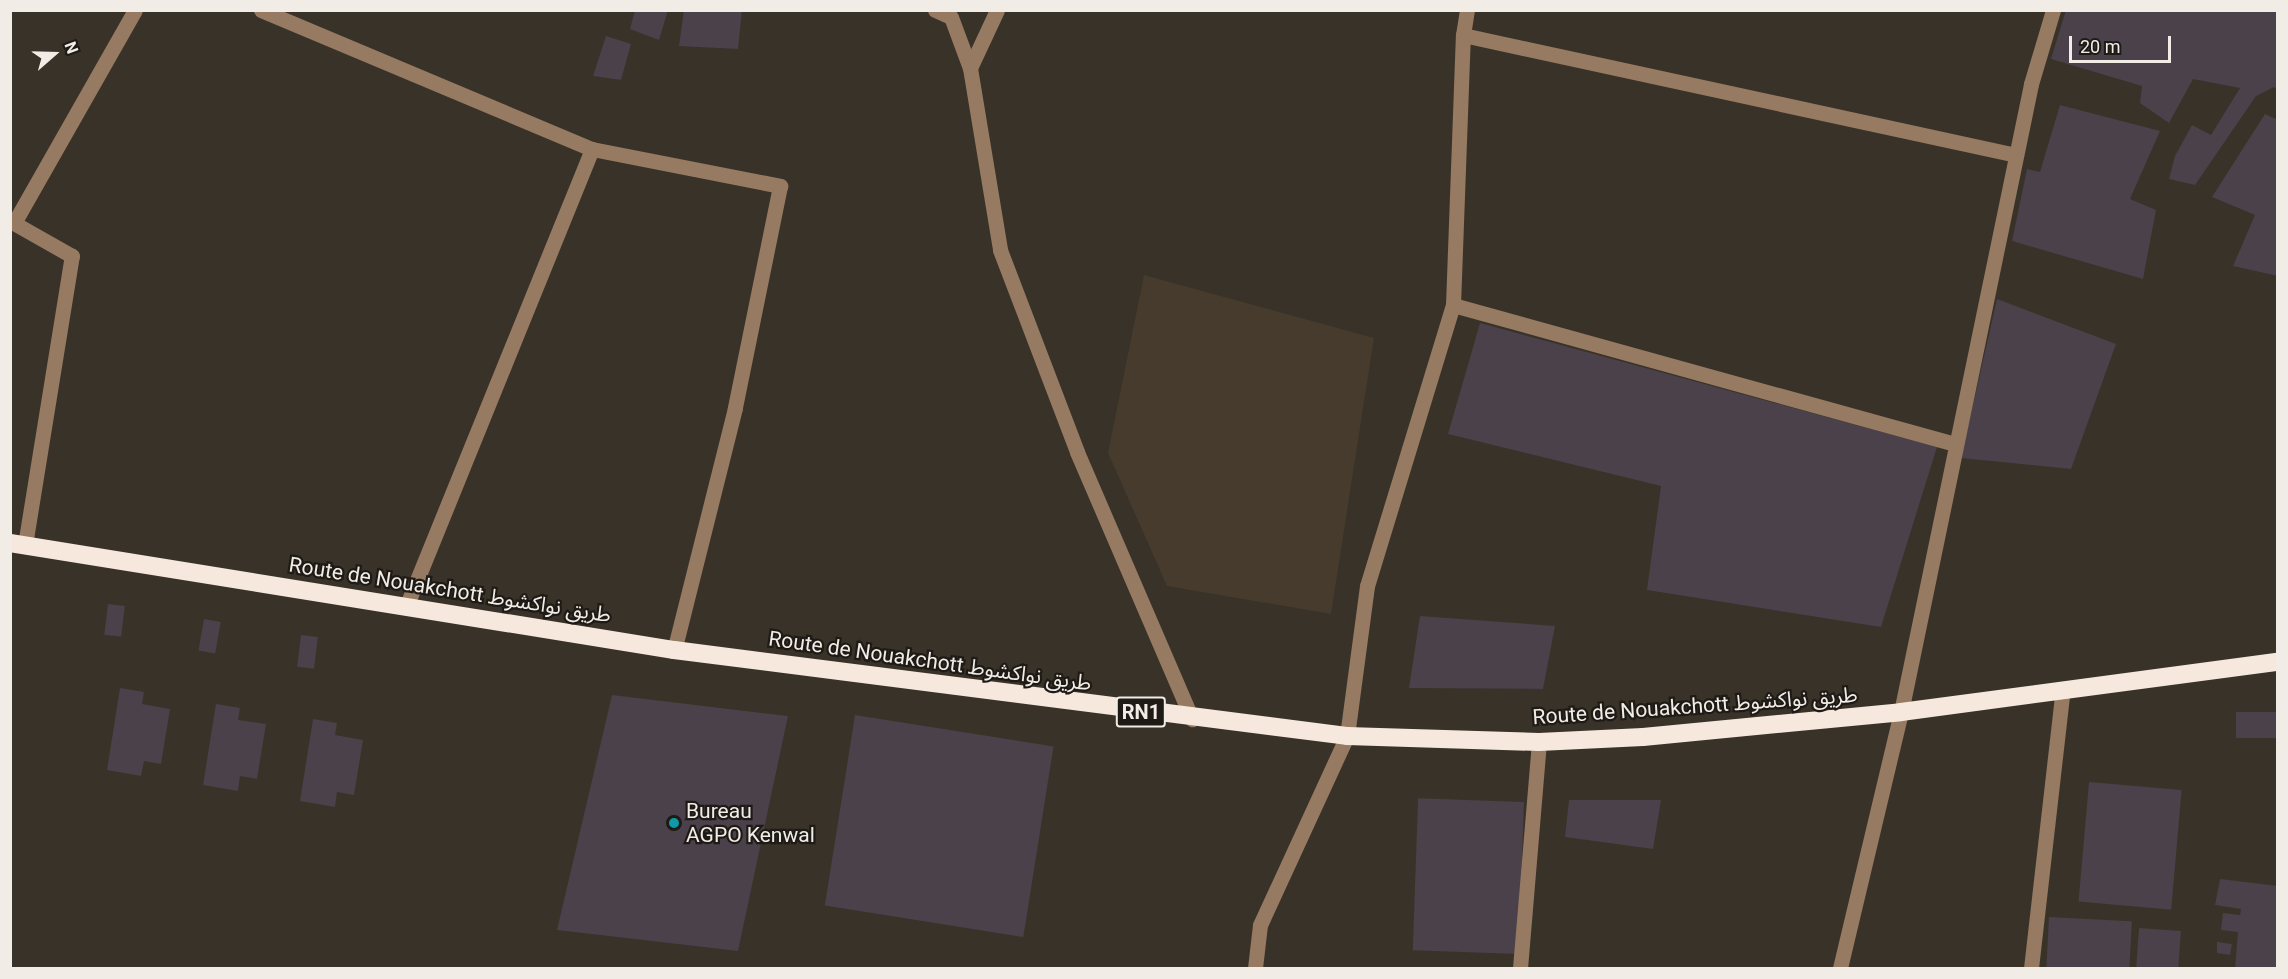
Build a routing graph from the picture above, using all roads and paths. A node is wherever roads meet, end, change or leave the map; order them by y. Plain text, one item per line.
1 (135, 10) edge
2 (261, 10) edge
3 (935, 10) edge
4 (997, 10) edge
5 (1467, 10) edge
6 (2052, 10) edge
7 (1463, 35) junction
8 (970, 68) junction
9 (592, 149) junction
10 (2016, 155) junction
11 (1453, 305) junction
12 (1955, 444) junction
13 (18, 544) edge
14 (406, 607) junction
15 (674, 650) junction
16 (2277, 662) edge
17 (2063, 689) junction
18 (1901, 712) junction
19 (1192, 718) junction
20 (1347, 736) junction
21 (1539, 742) junction
22 (1255, 969) edge
23 (1520, 969) edge
24 (1840, 969) edge
25 (2031, 969) edge

1 - 13 street
2 - 9 street
3 - 8 street
4 - 8 street
5 - 7 street
6 - 10 street
7 - 10 street
7 - 11 street
8 - 19 street
9 - 14 street
9 - 15 street
10 - 12 street
11 - 12 street
11 - 20 street
12 - 18 street
13 - 14 highway, Route de Nouakchott طريق نواكشوط / RN1
14 - 15 highway, Route de Nouakchott طريق نواكشوط / RN1
15 - 19 highway, Route de Nouakchott طريق نواكشوط / RN1
16 - 17 highway, Route de Nouakchott طريق نواكشوط / RN1
17 - 18 highway, Route de Nouakchott طريق نواكشوط / RN1
17 - 25 street
18 - 21 highway, Route de Nouakchott طريق نواكشوط / RN1
18 - 24 street
19 - 20 highway, Route de Nouakchott طريق نواكشوط / RN1
20 - 21 highway, Route de Nouakchott طريق نواكشوط / RN1
20 - 22 street
21 - 23 street

